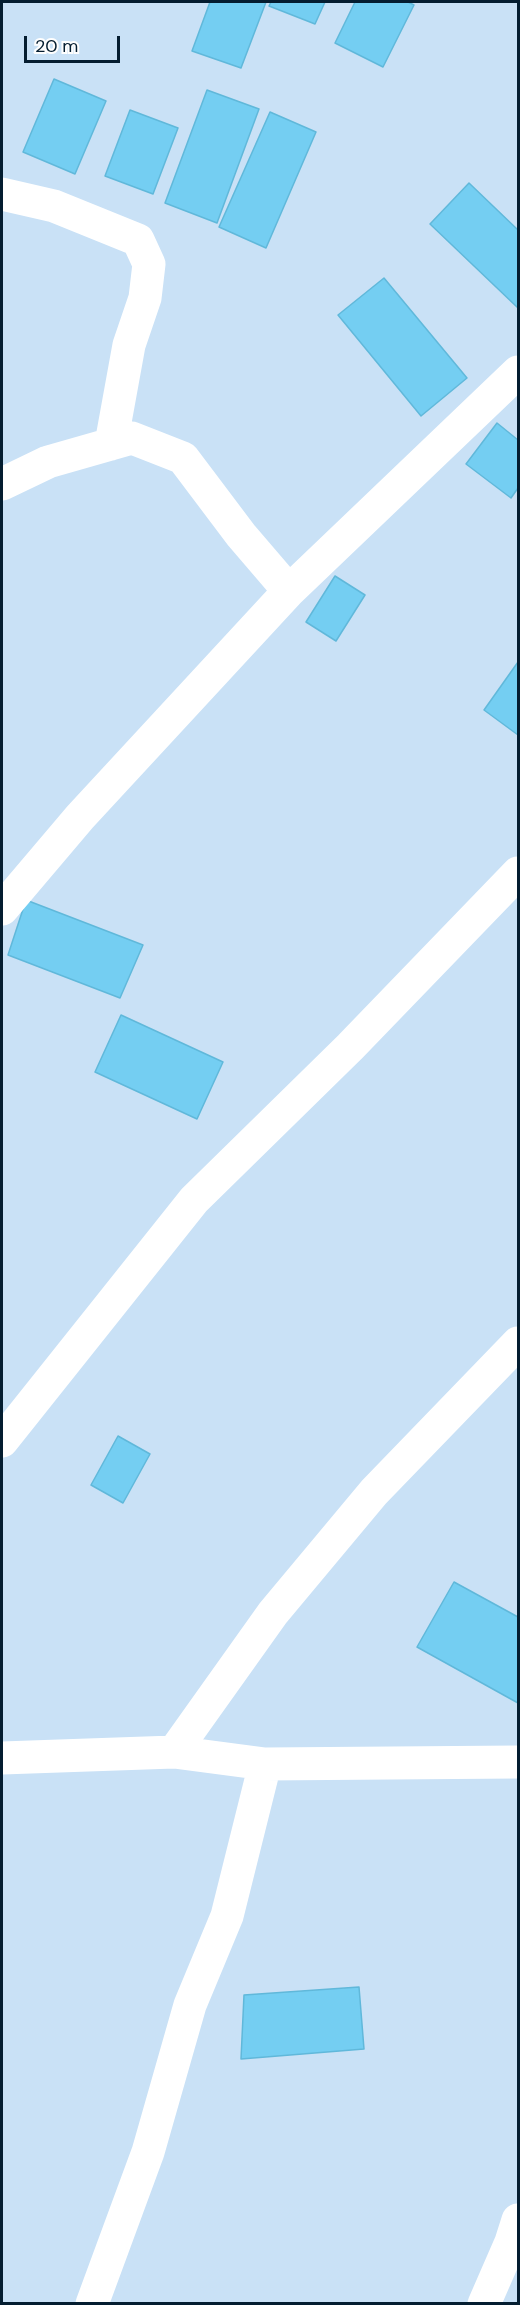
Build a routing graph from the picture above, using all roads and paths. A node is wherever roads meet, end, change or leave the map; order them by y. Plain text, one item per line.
1 (2, 194) edge
2 (519, 372) edge
3 (111, 444) junction
4 (2, 484) edge
5 (290, 591) junction
6 (519, 873) edge
7 (2, 909) edge
8 (519, 1343) edge
9 (2, 1441) edge
10 (174, 1752) junction
11 (2, 1758) edge
12 (519, 1762) edge
13 (265, 1764) junction
14 (519, 2220) edge
15 (488, 2302) edge
16 (92, 2304) edge

1 - 3 street
2 - 5 street
3 - 4 street
3 - 5 street
5 - 7 street
6 - 9 street
8 - 10 street
10 - 11 street
10 - 13 street
12 - 13 street
13 - 16 street
14 - 15 street

